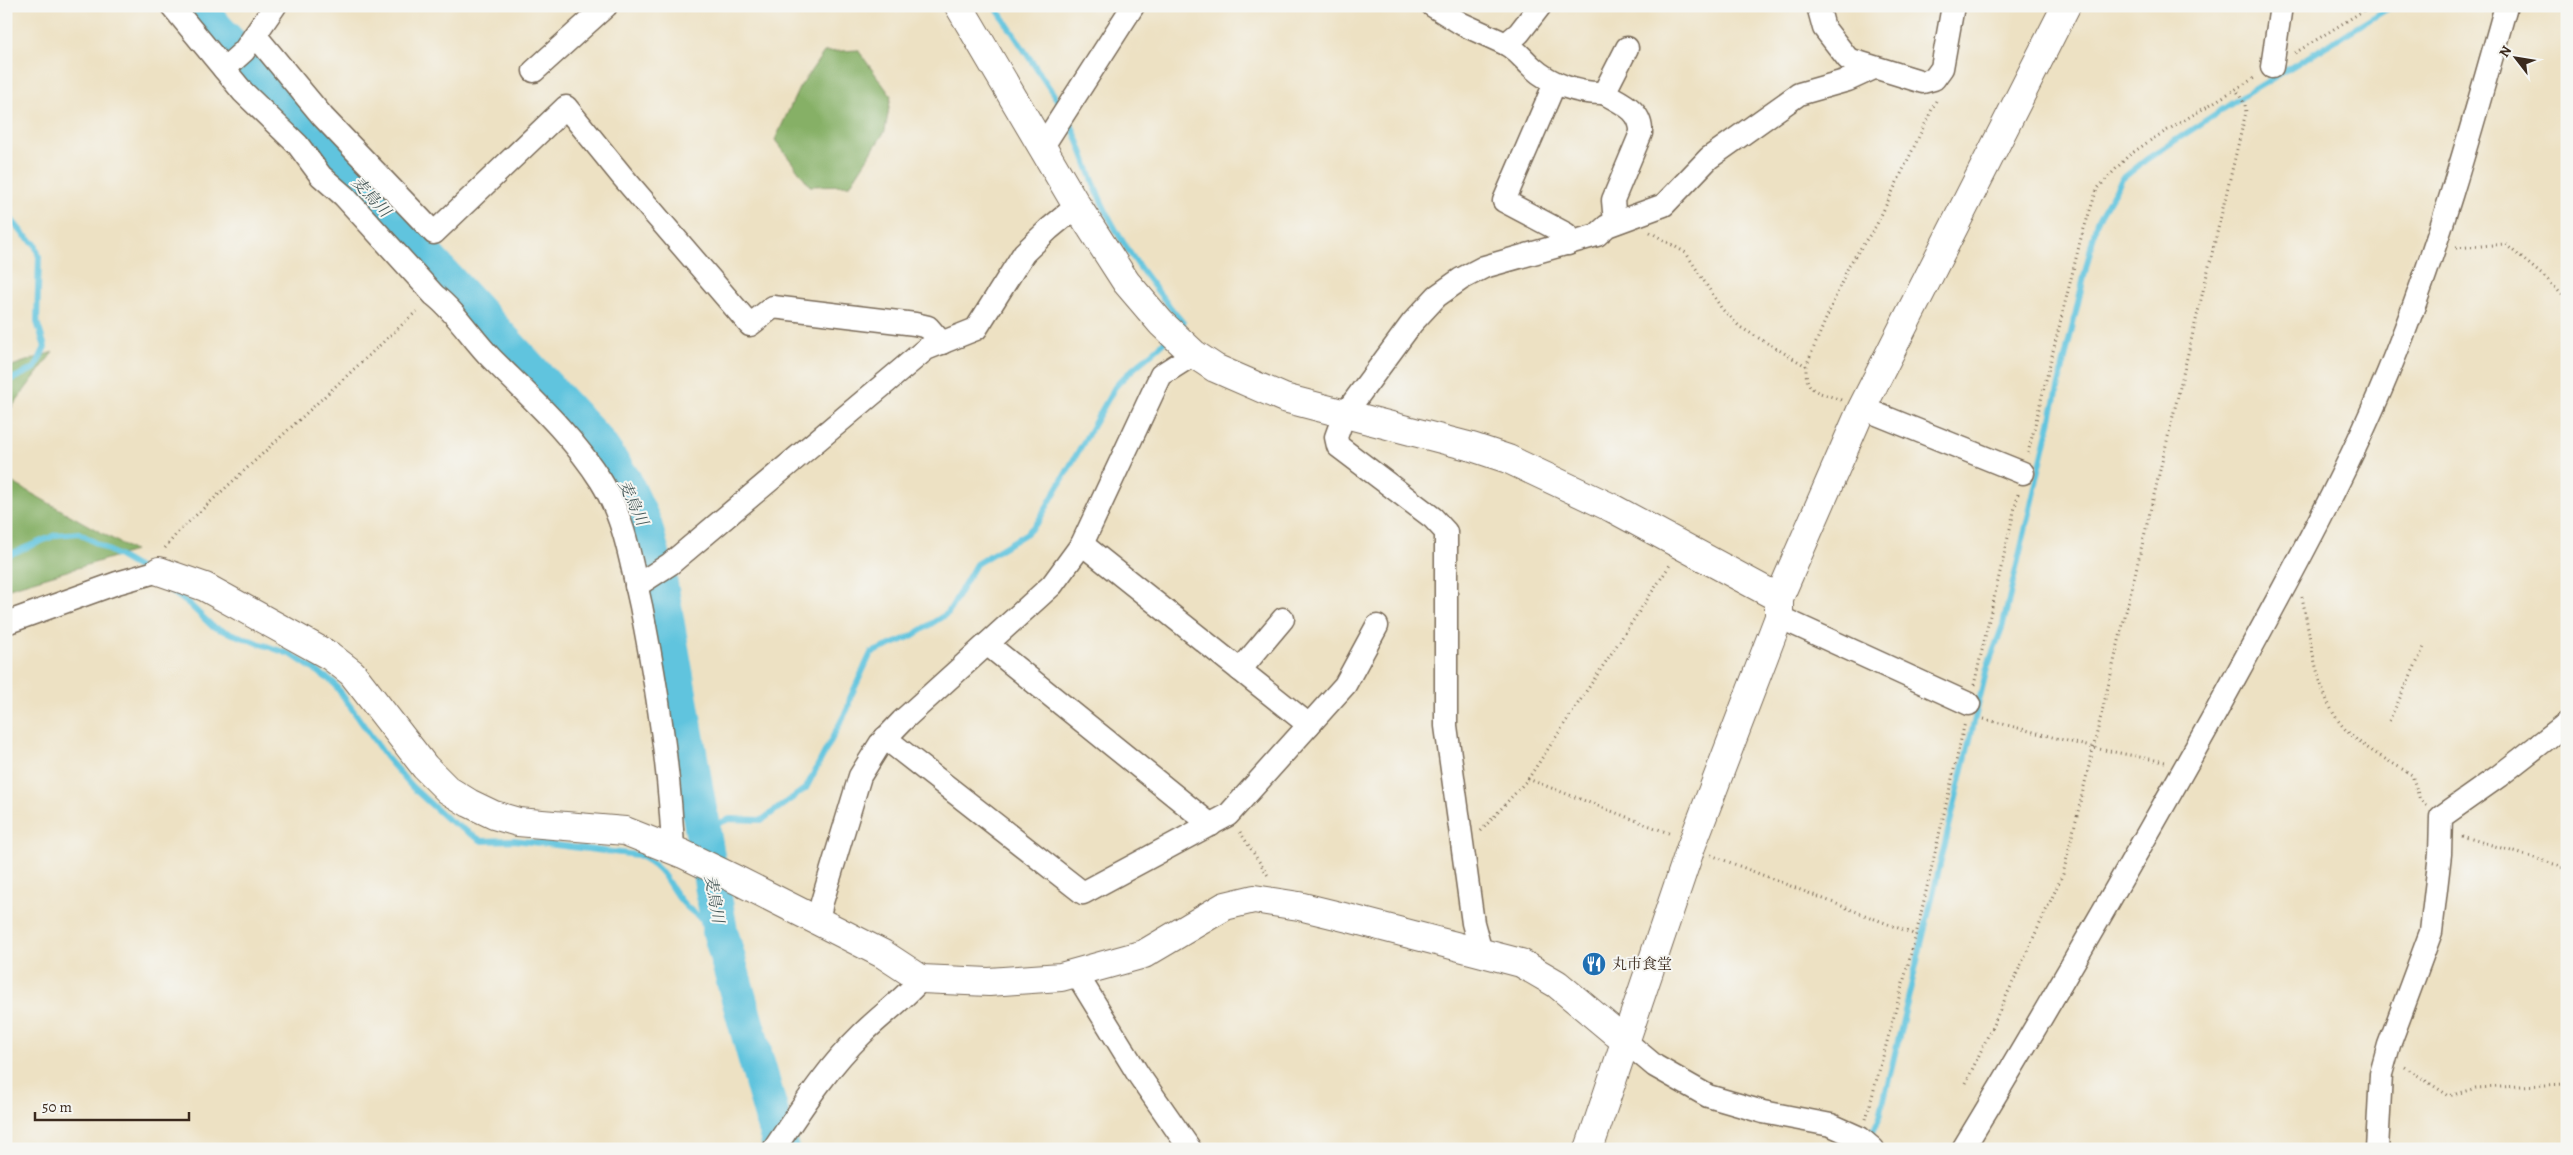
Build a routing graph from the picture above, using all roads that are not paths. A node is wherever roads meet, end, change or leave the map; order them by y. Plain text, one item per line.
1 (172, 6) edge
2 (275, 6) edge
3 (606, 6) edge
4 (959, 6) edge
5 (1133, 6) edge
6 (1433, 6) edge
7 (1540, 6) edge
8 (1818, 6) edge
9 (1953, 6) edge
10 (2066, 6) edge
11 (2281, 6) edge
12 (2506, 6) edge
13 (255, 35) junction
14 (1506, 44) junction
15 (1627, 48) dead end
16 (2272, 67) road end
17 (1874, 68) junction
18 (224, 69) junction
19 (534, 71) dead end
20 (1555, 83) junction
21 (1604, 93) junction
22 (1043, 146) junction
23 (1078, 206) junction
24 (1624, 219) junction
25 (1568, 244) junction
26 (942, 343) junction
27 (1194, 354) junction
28 (1862, 408) junction
29 (1344, 415) junction
30 (2023, 473) road end
31 (1082, 544) junction
32 (159, 572) joint
33 (636, 586) junction
34 (1778, 608) junction
35 (1283, 619) dead end
36 (6, 623) edge
37 (1377, 626) dead end
38 (987, 644) junction
39 (1240, 670) junction
40 (1968, 709) road end
41 (2567, 723) edge
42 (1309, 725) junction
43 (885, 738) junction
44 (1220, 820) junction
45 (674, 850) junction
46 (818, 921) junction
47 (1481, 952) junction
48 (1076, 973) junction
49 (921, 979) junction
50 (1624, 1040) junction
51 (1866, 1143) edge
52 (774, 1149) edge
53 (1190, 1149) edge
54 (1589, 1149) edge
55 (1963, 1149) edge
56 (2377, 1149) edge

1 - 18 street
2 - 13 street
3 - 19 street
4 - 22 street
5 - 22 street
6 - 14 street
7 - 14 street
8 - 17 street
9 - 17 street
10 - 28 street
11 - 16 street
12 - 55 street
13 - 18 street
13 - 26 street
14 - 20 street
15 - 21 street
17 - 24 street
18 - 33 street
20 - 21 street
20 - 25 street
21 - 24 street
22 - 23 street
23 - 26 street
23 - 27 street
24 - 25 street
25 - 29 street
26 - 33 street
27 - 29 street
27 - 31 street
28 - 30 street
28 - 34 street
29 - 34 street
29 - 47 street
31 - 38 street
31 - 39 street
32 - 36 street
32 - 45 street
33 - 45 street
34 - 40 street
34 - 50 street
35 - 39 street
37 - 42 street
38 - 43 street
38 - 44 street
39 - 42 street
41 - 56 street
42 - 44 street
43 - 44 street
43 - 46 street
45 - 46 street
46 - 49 street
47 - 48 street
47 - 50 street
48 - 49 street
48 - 53 street
49 - 52 street
50 - 51 street
50 - 54 street

